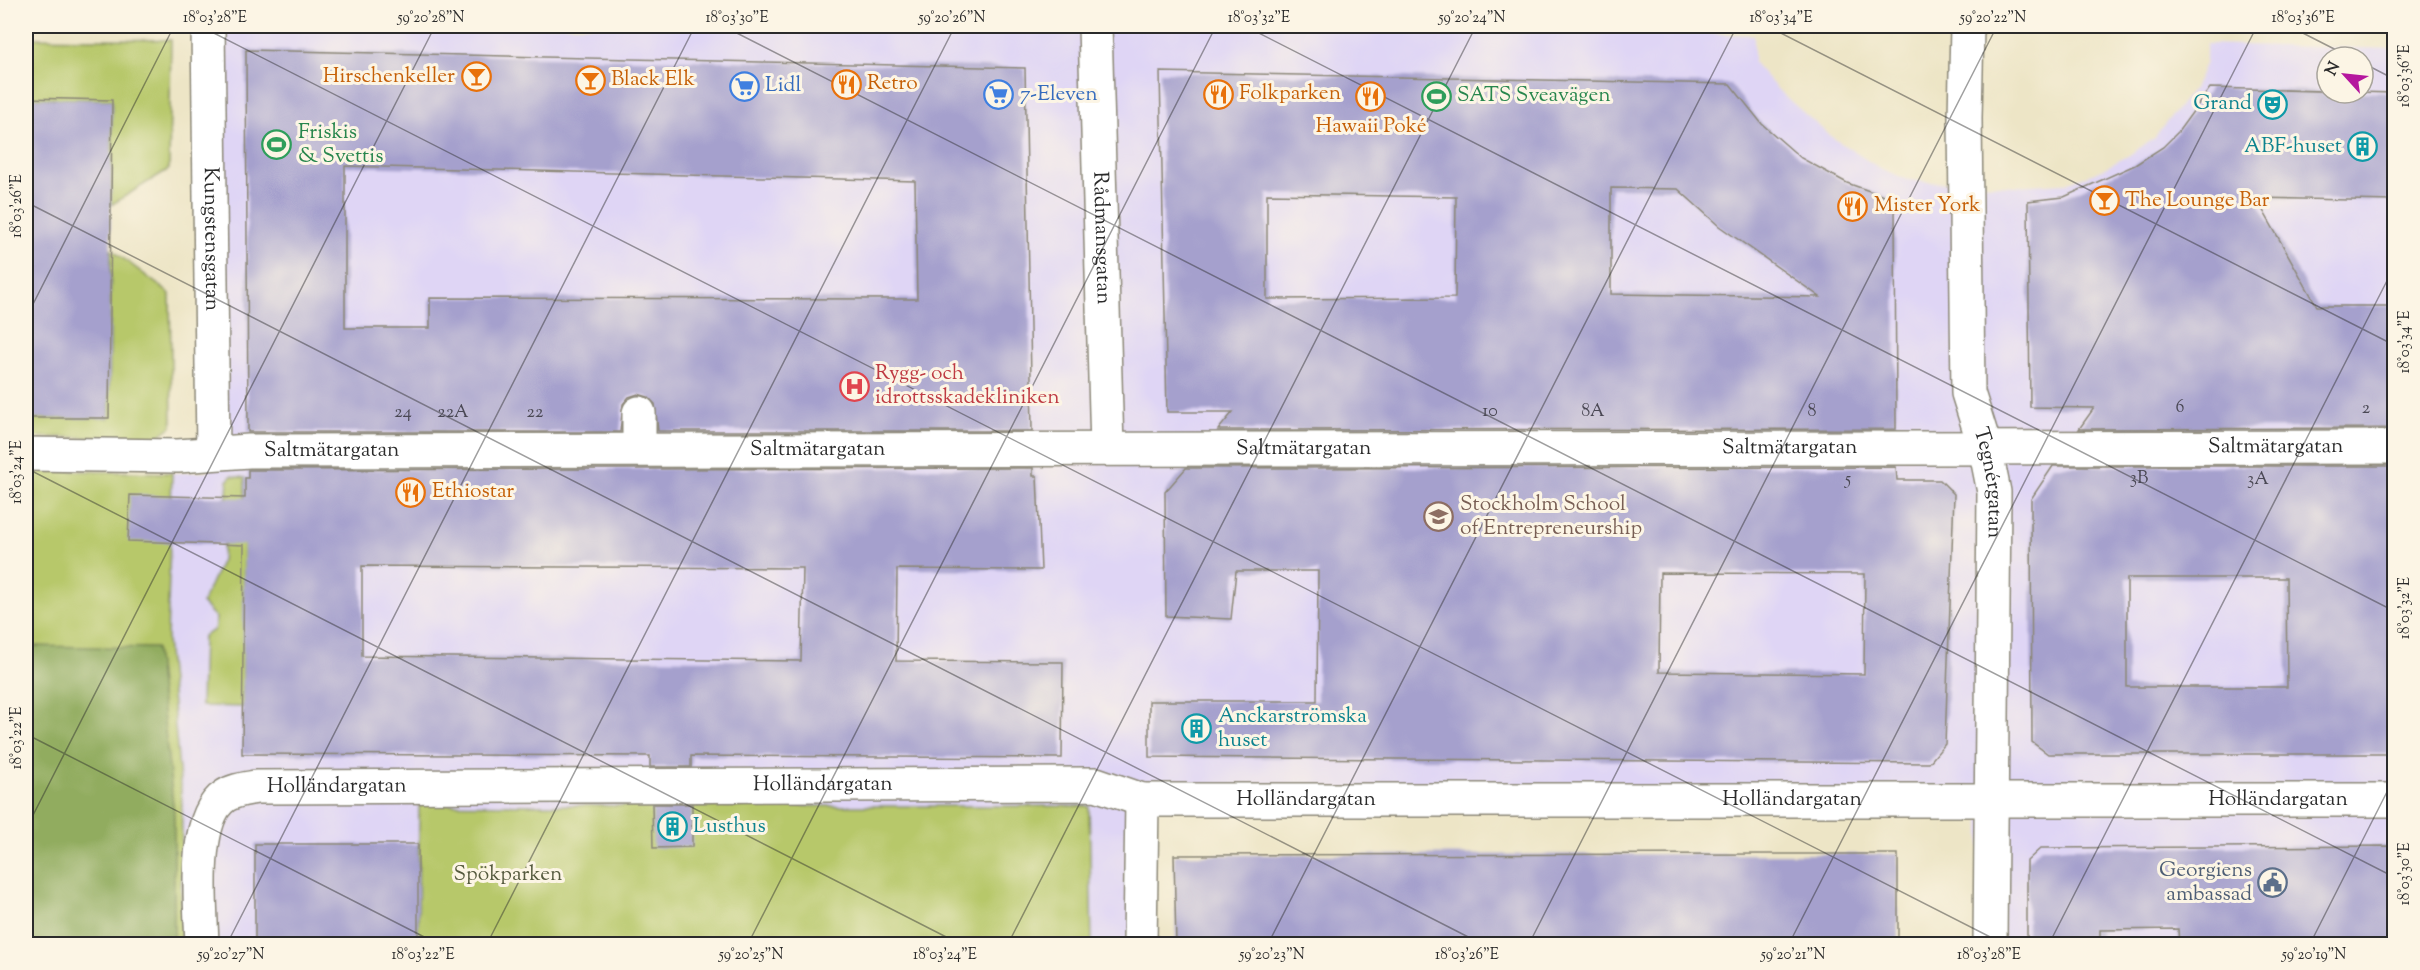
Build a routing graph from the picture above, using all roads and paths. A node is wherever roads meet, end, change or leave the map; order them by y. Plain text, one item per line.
1 (208, 26) edge
2 (1095, 26) edge
3 (1967, 26) edge
4 (639, 413) dead end
5 (1985, 447) junction
6 (2394, 447) edge
7 (1107, 448) junction
8 (639, 449) junction
9 (213, 452) junction
10 (26, 454) edge
11 (1990, 799) junction
12 (1142, 800) junction
13 (2394, 800) edge
14 (201, 945) edge
15 (1140, 945) edge
16 (1990, 945) edge

1 - 9 street, Kungstensgatan
2 - 7 street, Rådmansgatan
3 - 5 street, Tegnérgatan
4 - 8 street
5 - 6 street, Saltmätargatan
5 - 7 street, Saltmätargatan
5 - 11 street, Tegnérgatan
7 - 8 street, Saltmätargatan
8 - 9 street, Saltmätargatan
9 - 10 street, Saltmätargatan
11 - 12 street, Holländargatan
11 - 13 street, Holländargatan
11 - 16 street, Tegnérgatan
12 - 14 street, Holländargatan
12 - 15 street

